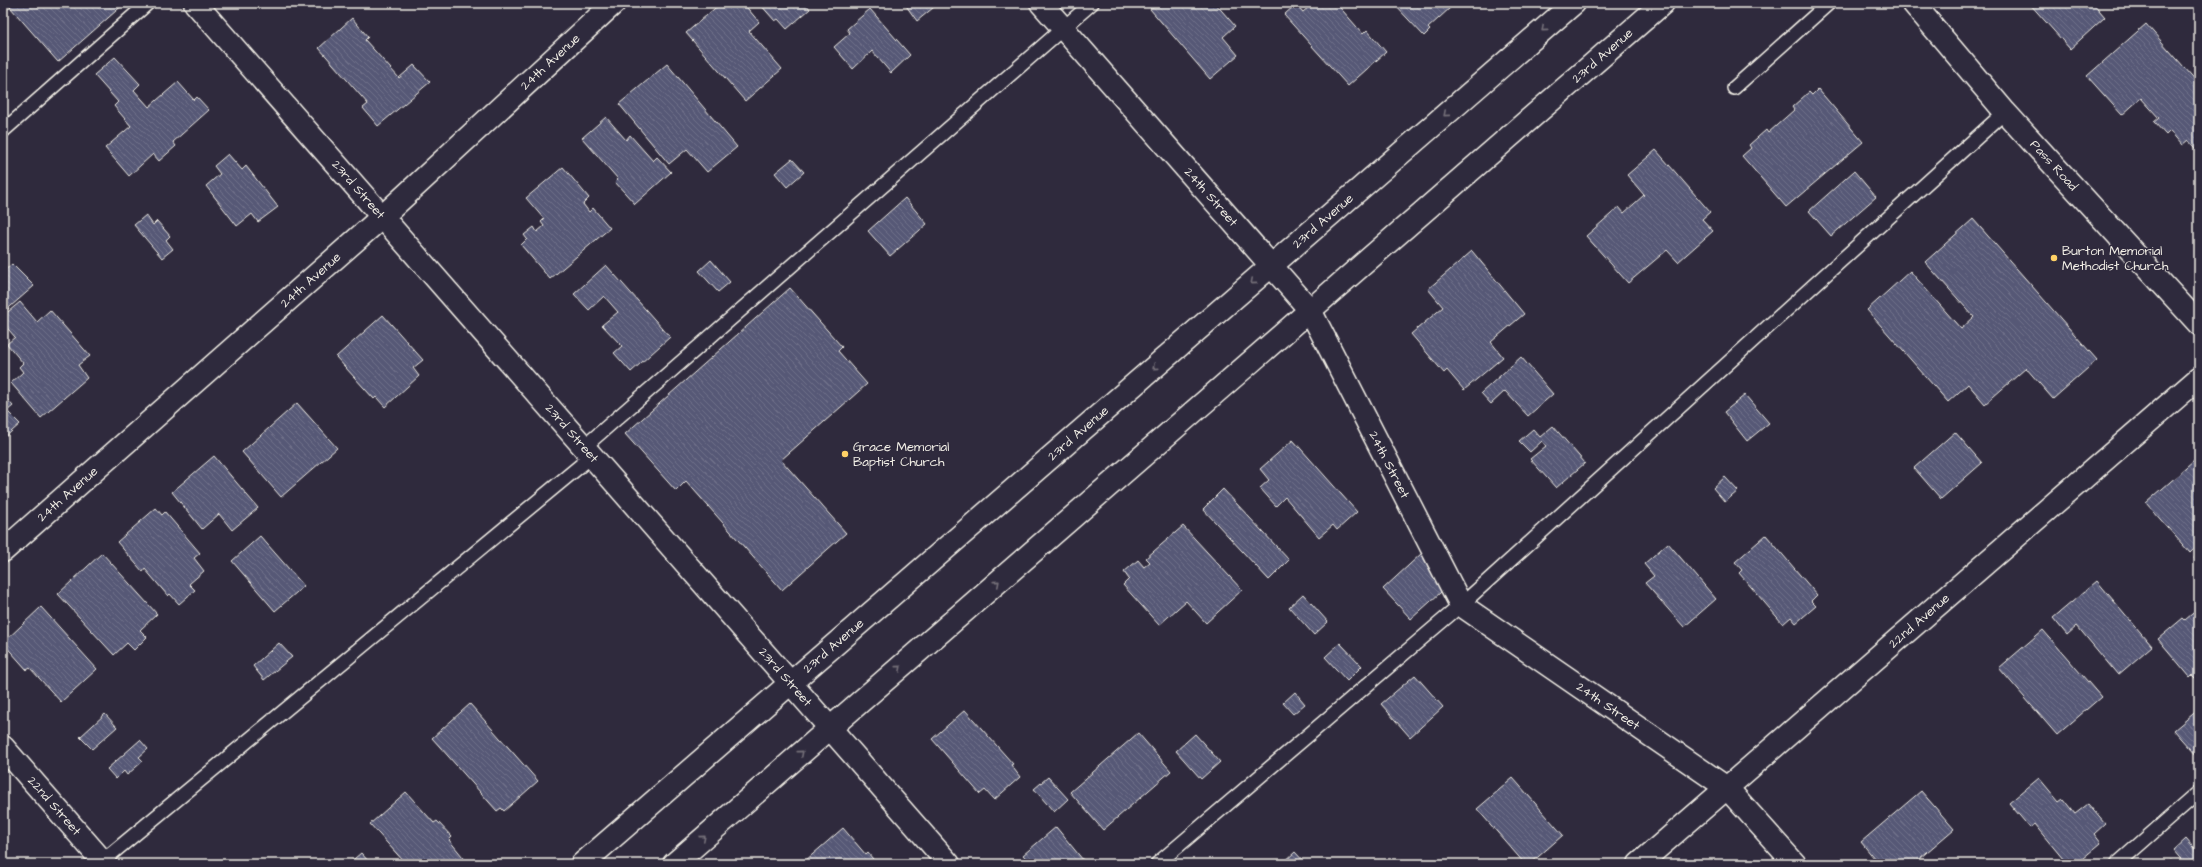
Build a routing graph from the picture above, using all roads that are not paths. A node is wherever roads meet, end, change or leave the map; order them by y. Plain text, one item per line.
1 (148, 3) edge
2 (195, 3) edge
3 (614, 3) edge
4 (1042, 3) edge
5 (1092, 3) edge
6 (1574, 3) edge
7 (1663, 3) edge
8 (1829, 3) edge
9 (1913, 3) edge
10 (1064, 28) junction
11 (1734, 88) dead end
12 (2005, 112) junction
13 (3, 131) edge
14 (382, 217) junction
15 (1271, 266) junction
16 (1310, 310) junction
17 (2199, 324) edge
18 (2199, 378) edge
19 (588, 451) junction
20 (3, 551) edge
21 (1461, 605) junction
22 (791, 683) junction
23 (831, 727) junction
24 (3, 747) edge
25 (1727, 788) junction
26 (2199, 792) edge
27 (102, 863) edge
28 (582, 864) edge
29 (674, 864) edge
30 (949, 864) edge
31 (1157, 864) edge
32 (1640, 864) edge
33 (1795, 864) edge
34 (2117, 864) edge

1 - 13 lane
2 - 14 street, 23rd Street
3 - 14 street, 24th Avenue
4 - 10 street, 24th Street
5 - 10 lane
6 -> 15 street, 23rd Avenue
7 - 16 street, 23rd Avenue
8 - 11 lane
9 - 12 street, Pass Road
10 - 15 street, 24th Street
10 - 19 lane
12 - 17 street, Pass Road
12 - 21 lane
14 - 19 street, 23rd Street
14 - 20 street, 24th Avenue
15 - 16 street, 24th Street
15 -> 22 street, 23rd Avenue
16 - 21 street, 24th Street
23 -> 16 street, 23rd Avenue
18 - 25 street, 22nd Avenue
19 - 22 street, 23rd Street
19 - 27 lane
21 - 25 street, 24th Street
21 - 31 lane
22 - 23 street, 23rd Street
22 - 28 street, 23rd Avenue
29 -> 23 street, 23rd Avenue
23 - 30 street, 23rd Street
24 - 27 street, 22nd Street
25 - 32 street, 22nd Avenue
25 - 33 street, 24th Street
26 - 34 lane

